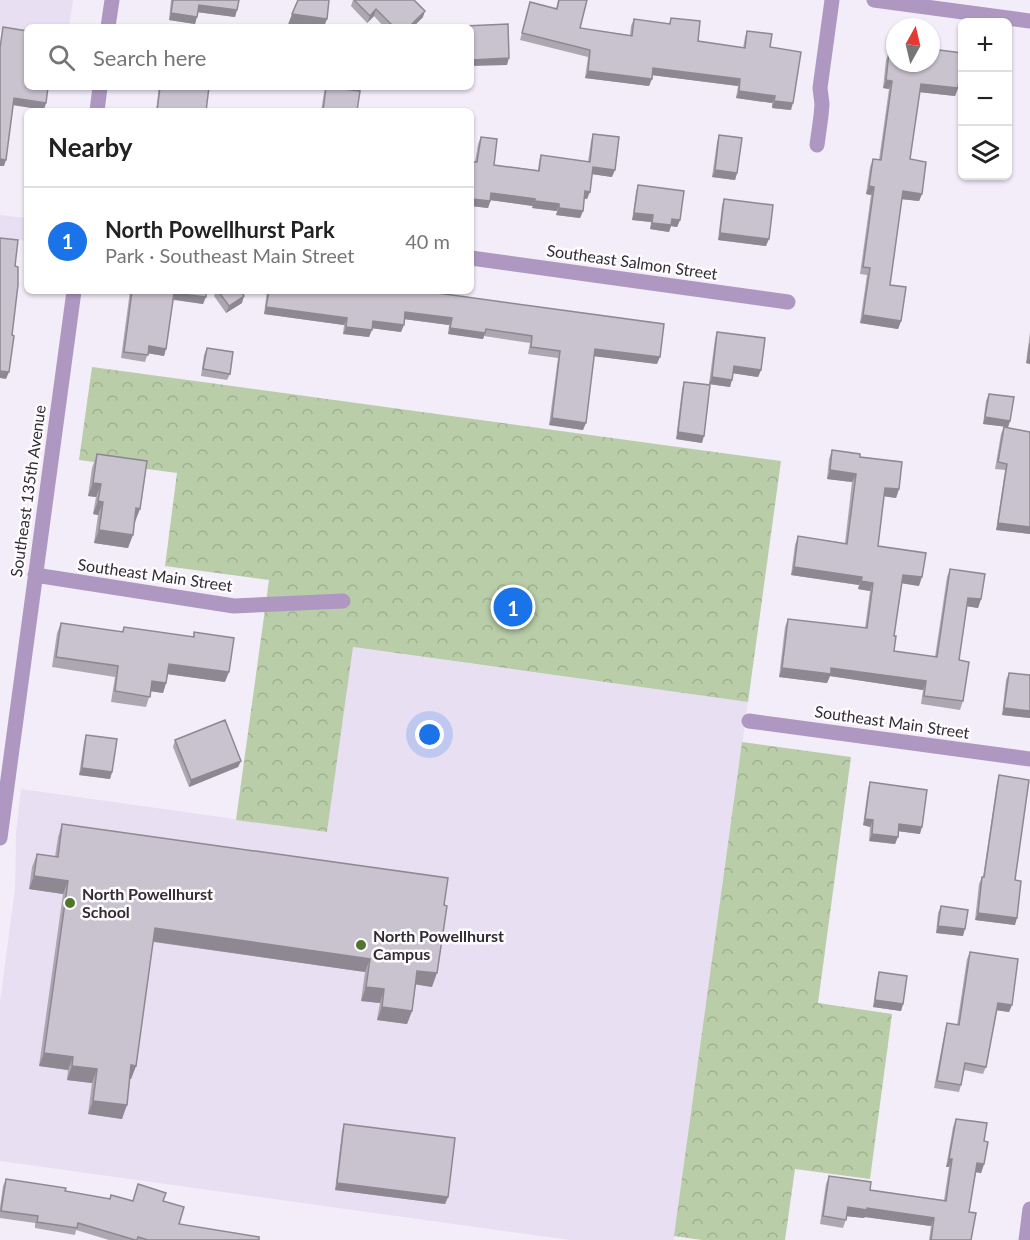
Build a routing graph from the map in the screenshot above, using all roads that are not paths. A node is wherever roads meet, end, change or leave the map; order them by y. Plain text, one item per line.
1 (112, 0) edge
2 (832, 0) edge
3 (874, 0) edge
4 (1030, 21) edge
5 (108, 24) edge
6 (100, 90) edge
7 (97, 108) edge
8 (817, 145) dead end
9 (474, 258) edge
10 (74, 294) edge
11 (788, 302) dead end
12 (35, 575) junction
13 (343, 602) dead end
14 (749, 721) dead end
15 (1030, 759) edge
16 (0, 838) edge
17 (1030, 1209) edge
18 (1026, 1240) edge

1 - 5 street
2 - 8 street
3 - 4 street
6 - 7 street
9 - 11 street, Southeast Salmon Street
10 - 12 street, Southeast 135th Avenue
12 - 13 street, Southeast Main Street
12 - 16 street, Southeast 135th Avenue
14 - 15 street, Southeast Main Street
17 - 18 street

